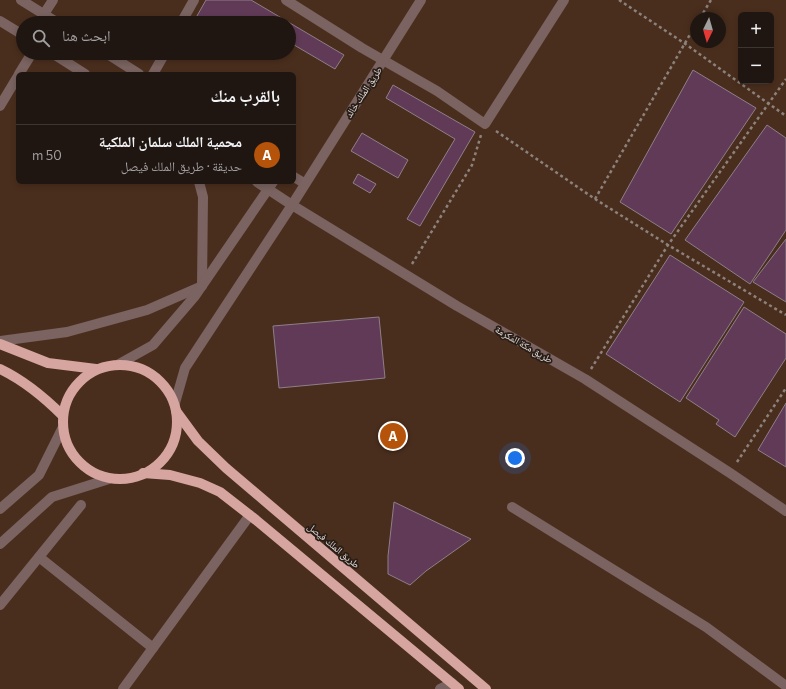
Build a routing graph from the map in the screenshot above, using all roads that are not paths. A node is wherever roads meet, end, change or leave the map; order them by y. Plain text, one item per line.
1 (21, 0) edge
2 (53, 0) edge
3 (194, 0) edge
4 (286, 0) edge
5 (421, 0) edge
6 (564, 0) edge
7 (44, 14) junction
8 (47, 16) edge
9 (185, 16) edge
10 (0, 21) edge
11 (16, 31) edge
12 (28, 60) edge
13 (63, 60) edge
14 (117, 60) edge
15 (161, 60) edge
16 (384, 60) junction
17 (20, 72) edge
18 (82, 72) edge
19 (136, 72) edge
20 (154, 72) edge
21 (16, 78) edge
22 (0, 106) edge
23 (296, 178) edge
24 (304, 183) junction
25 (200, 184) edge
26 (270, 185) edge
27 (292, 205) junction
28 (202, 286) junction
29 (0, 342) edge
30 (119, 364) junction
31 (0, 369) edge
32 (96, 369) junction
33 (176, 407) junction
34 (63, 416) junction
35 (62, 429) junction
36 (144, 473) junction
37 (109, 479) junction
38 (81, 505) dead end
39 (512, 507) dead end
40 (0, 509) edge
41 (786, 511) edge
42 (250, 515) junction
43 (0, 544) edge
44 (39, 557) junction
45 (0, 605) edge
46 (152, 648) junction
47 (455, 686) edge
48 (786, 686) edge
49 (123, 689) edge
50 (440, 689) edge
51 (486, 689) edge

1 - 7 street
2 - 7 street
3 - 9 street
4 - 16 street
5 - 16 street, طريق الملك خالد
6 - 16 street
7 - 8 street
10 - 11 street
12 - 17 street
13 - 18 street
14 - 19 street
15 - 20 street
16 - 24 street, طريق الملك خالد
21 - 22 street
23 - 24 street
24 - 27 street, طريق الملك خالد
25 - 28 street
26 - 27 street, طريق مكة المكرمة
26 - 28 street
27 - 33 street, طريق الملك خالد
27 - 41 street, طريق مكة المكرمة
28 - 29 street
28 - 30 street
29 - 32 main road
30 - 32 main road
30 - 33 main road
31 - 34 main road
32 - 34 main road
33 - 36 main road
33 - 51 main road, طريق الملك فيصل
34 - 35 main road
35 - 37 main road
35 - 40 street
36 - 37 main road
36 - 42 main road
37 - 43 street
38 - 44 street
39 - 48 street
42 - 46 street
42 - 47 main road
44 - 45 street
44 - 46 street
46 - 49 street
47 - 50 street

